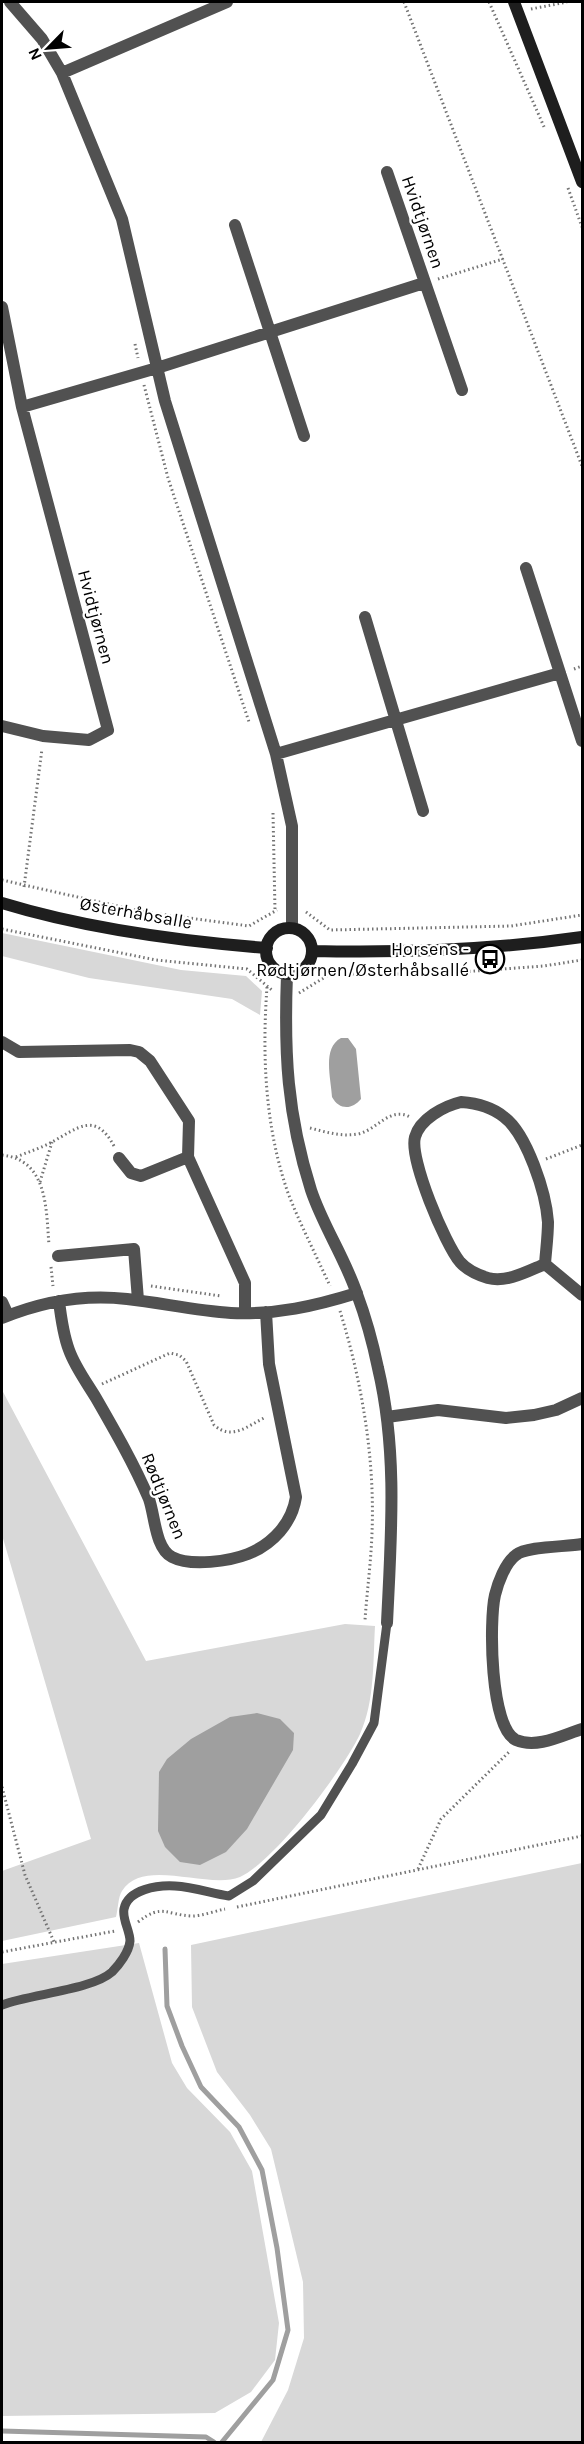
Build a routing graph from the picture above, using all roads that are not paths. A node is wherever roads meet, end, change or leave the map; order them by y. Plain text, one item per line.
1 (10, 2) edge
2 (227, 2) edge
3 (515, 7) edge
4 (63, 73) junction
5 (387, 172) dead end
6 (582, 182) edge
7 (235, 225) dead end
8 (424, 283) junction
9 (2, 307) edge
10 (270, 332) junction
11 (157, 368) junction
12 (462, 390) dead end
13 (22, 407) junction
14 (303, 436) dead end
15 (526, 568) dead end
16 (366, 617) dead end
17 (560, 673) junction
18 (396, 718) junction
19 (2, 726) edge
20 (582, 741) edge
21 (276, 754) junction
22 (423, 811) dead end
23 (2, 903) edge
24 (291, 928) junction
25 (582, 937) edge
26 (267, 948) junction
27 (313, 951) junction
28 (287, 974) junction
29 (2, 1042) edge
30 (188, 1157) junction
31 (119, 1158) road end
32 (53, 1259) road end
33 (545, 1264) junction
34 (357, 1293) junction
35 (582, 1296) edge
36 (138, 1300) junction
37 (59, 1301) junction
38 (2, 1302) edge
39 (266, 1312) junction
40 (245, 1313) junction
41 (5, 1316) edge
42 (582, 1398) edge
43 (387, 1416) junction
44 (582, 1544) edge
45 (387, 1623) joint
46 (582, 1729) edge
47 (2, 2005) edge

1 - 4 street
2 - 4 street
3 - 6 street
4 - 11 street
5 - 8 street, Hvidtjørnen
7 - 10 street
8 - 10 street, Hvidtjørnen
8 - 12 street, Hvidtjørnen
9 - 13 street, Hvidtjørnen
10 - 11 street, Hvidtjørnen
10 - 14 street
11 - 13 street, Hvidtjørnen
11 - 21 street
13 - 19 street, Hvidtjørnen
15 - 17 street
16 - 18 street
17 - 18 street
17 - 20 street
18 - 21 street
18 - 22 street
21 - 24 street
23 - 26 street, Østerhåbsalle
24 - 26 street
24 - 27 street
25 - 27 street
26 - 28 street
27 - 28 street
28 - 34 street
29 - 30 street
30 - 31 street
30 - 40 street
32 - 36 street
33 - 33 street
33 - 35 street
34 - 39 street
34 - 43 street
36 - 37 street
36 - 40 street
37 - 39 street, Rødtjørnen
37 - 41 street
38 - 41 street
39 - 40 street
42 - 43 street
43 - 45 street
44 - 46 street
45 - 47 lane

